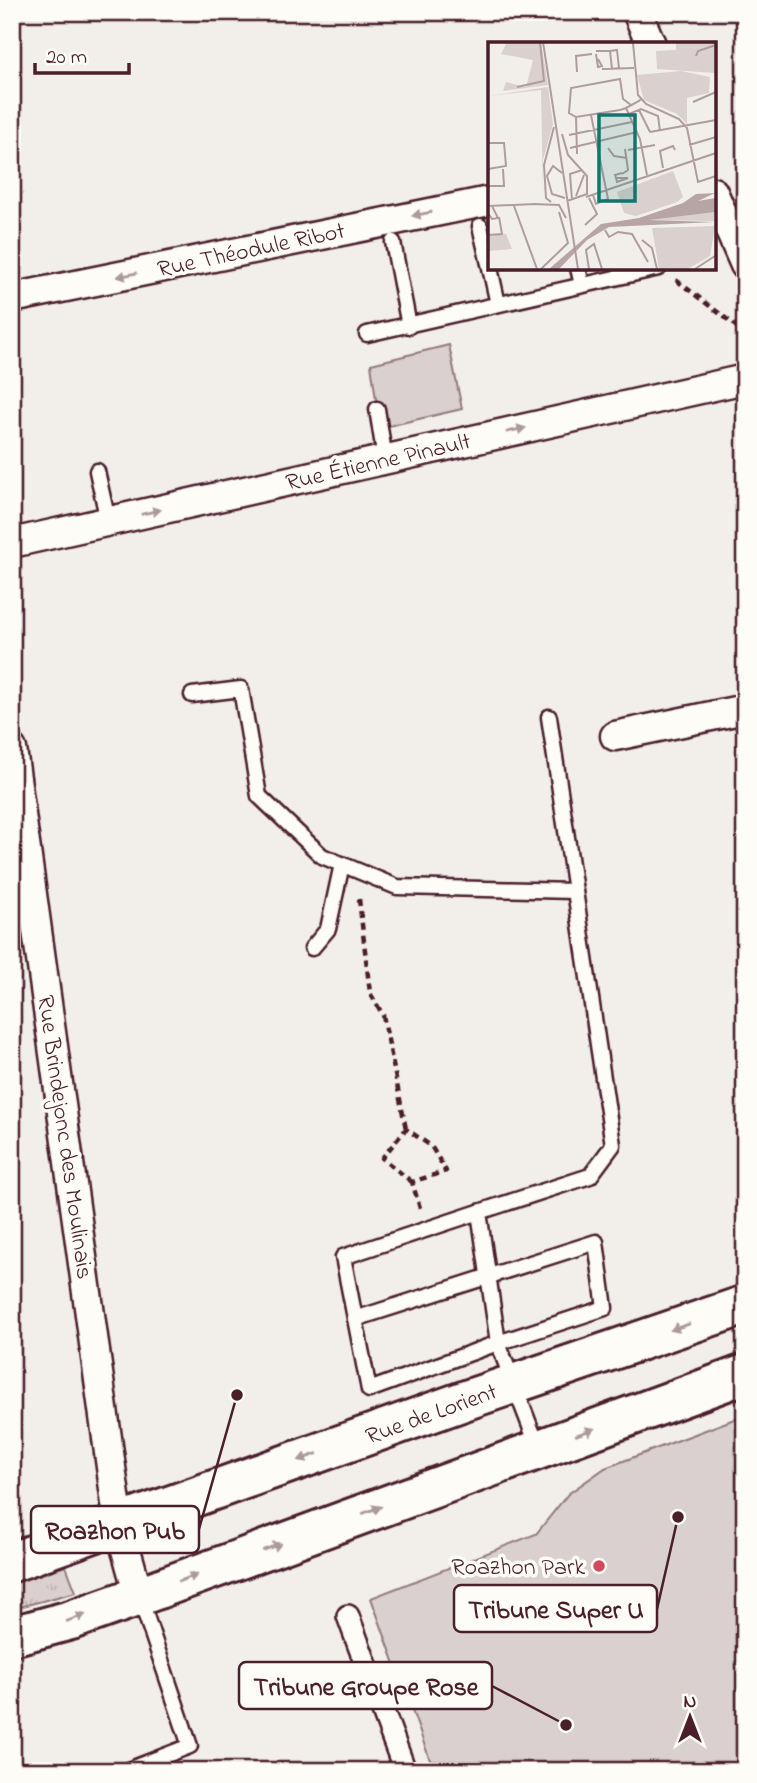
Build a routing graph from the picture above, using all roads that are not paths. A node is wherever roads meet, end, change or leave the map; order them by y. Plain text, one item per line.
1 (637, 12) edge
2 (650, 42) edge
3 (715, 198) edge
4 (485, 213) edge
5 (393, 242) dead end
6 (488, 245) edge
7 (745, 265) edge
8 (491, 270) edge
9 (578, 270) edge
10 (665, 272) edge
11 (582, 285) junction
12 (12, 298) edge
13 (498, 304) junction
14 (409, 326) junction
15 (367, 334) dead end
16 (745, 379) edge
17 (377, 409) dead end
18 (385, 459) junction
19 (97, 471) dead end
20 (108, 521) junction
21 (12, 543) edge
22 (192, 695) dead end
23 (745, 709) edge
24 (549, 717) dead end
25 (615, 736) dead end
26 (12, 749) edge
27 (349, 867) junction
28 (574, 891) junction
29 (312, 948) dead end
30 (479, 1212) junction
31 (488, 1277) junction
32 (745, 1305) edge
33 (355, 1319) junction
34 (498, 1343) junction
35 (745, 1374) edge
36 (514, 1383) junction
37 (539, 1448) junction
38 (119, 1525) junction
39 (12, 1562) edge
40 (139, 1596) junction
41 (348, 1616) dead end
42 (12, 1636) edge
43 (125, 1771) edge
44 (405, 1771) edge

1 - 2 street
3 - 7 street
4 - 6 lane
4 -> 12 street, Rue Théodule Ribot
5 - 14 lane
8 - 13 lane
9 - 11 lane
10 - 11 lane
11 - 13 lane
13 - 14 lane
14 - 15 lane
18 -> 16 street, Rue Étienne Pinault
17 - 18 lane
20 -> 18 street, Rue Étienne Pinault
19 - 20 lane
20 - 21 street, Rue Étienne Pinault
22 - 27 lane
23 - 25 street
24 - 28 lane
26 - 38 street, Rue Brindejonc des Moulinais
27 - 28 lane
27 - 29 lane
28 - 30 lane
30 - 31 lane
30 - 33 lane
31 - 33 lane
31 - 34 lane
31 - 34 lane
32 -> 36 main road, Rue de Lorient
33 - 34 lane
34 - 36 lane
37 -> 35 main road
36 - 37 lane
36 -> 38 main road, Rue de Lorient
40 -> 37 main road
38 - 39 main road, Rue de Lorient
38 - 40 street
42 -> 40 main road
40 - 43 lane
41 - 44 street

